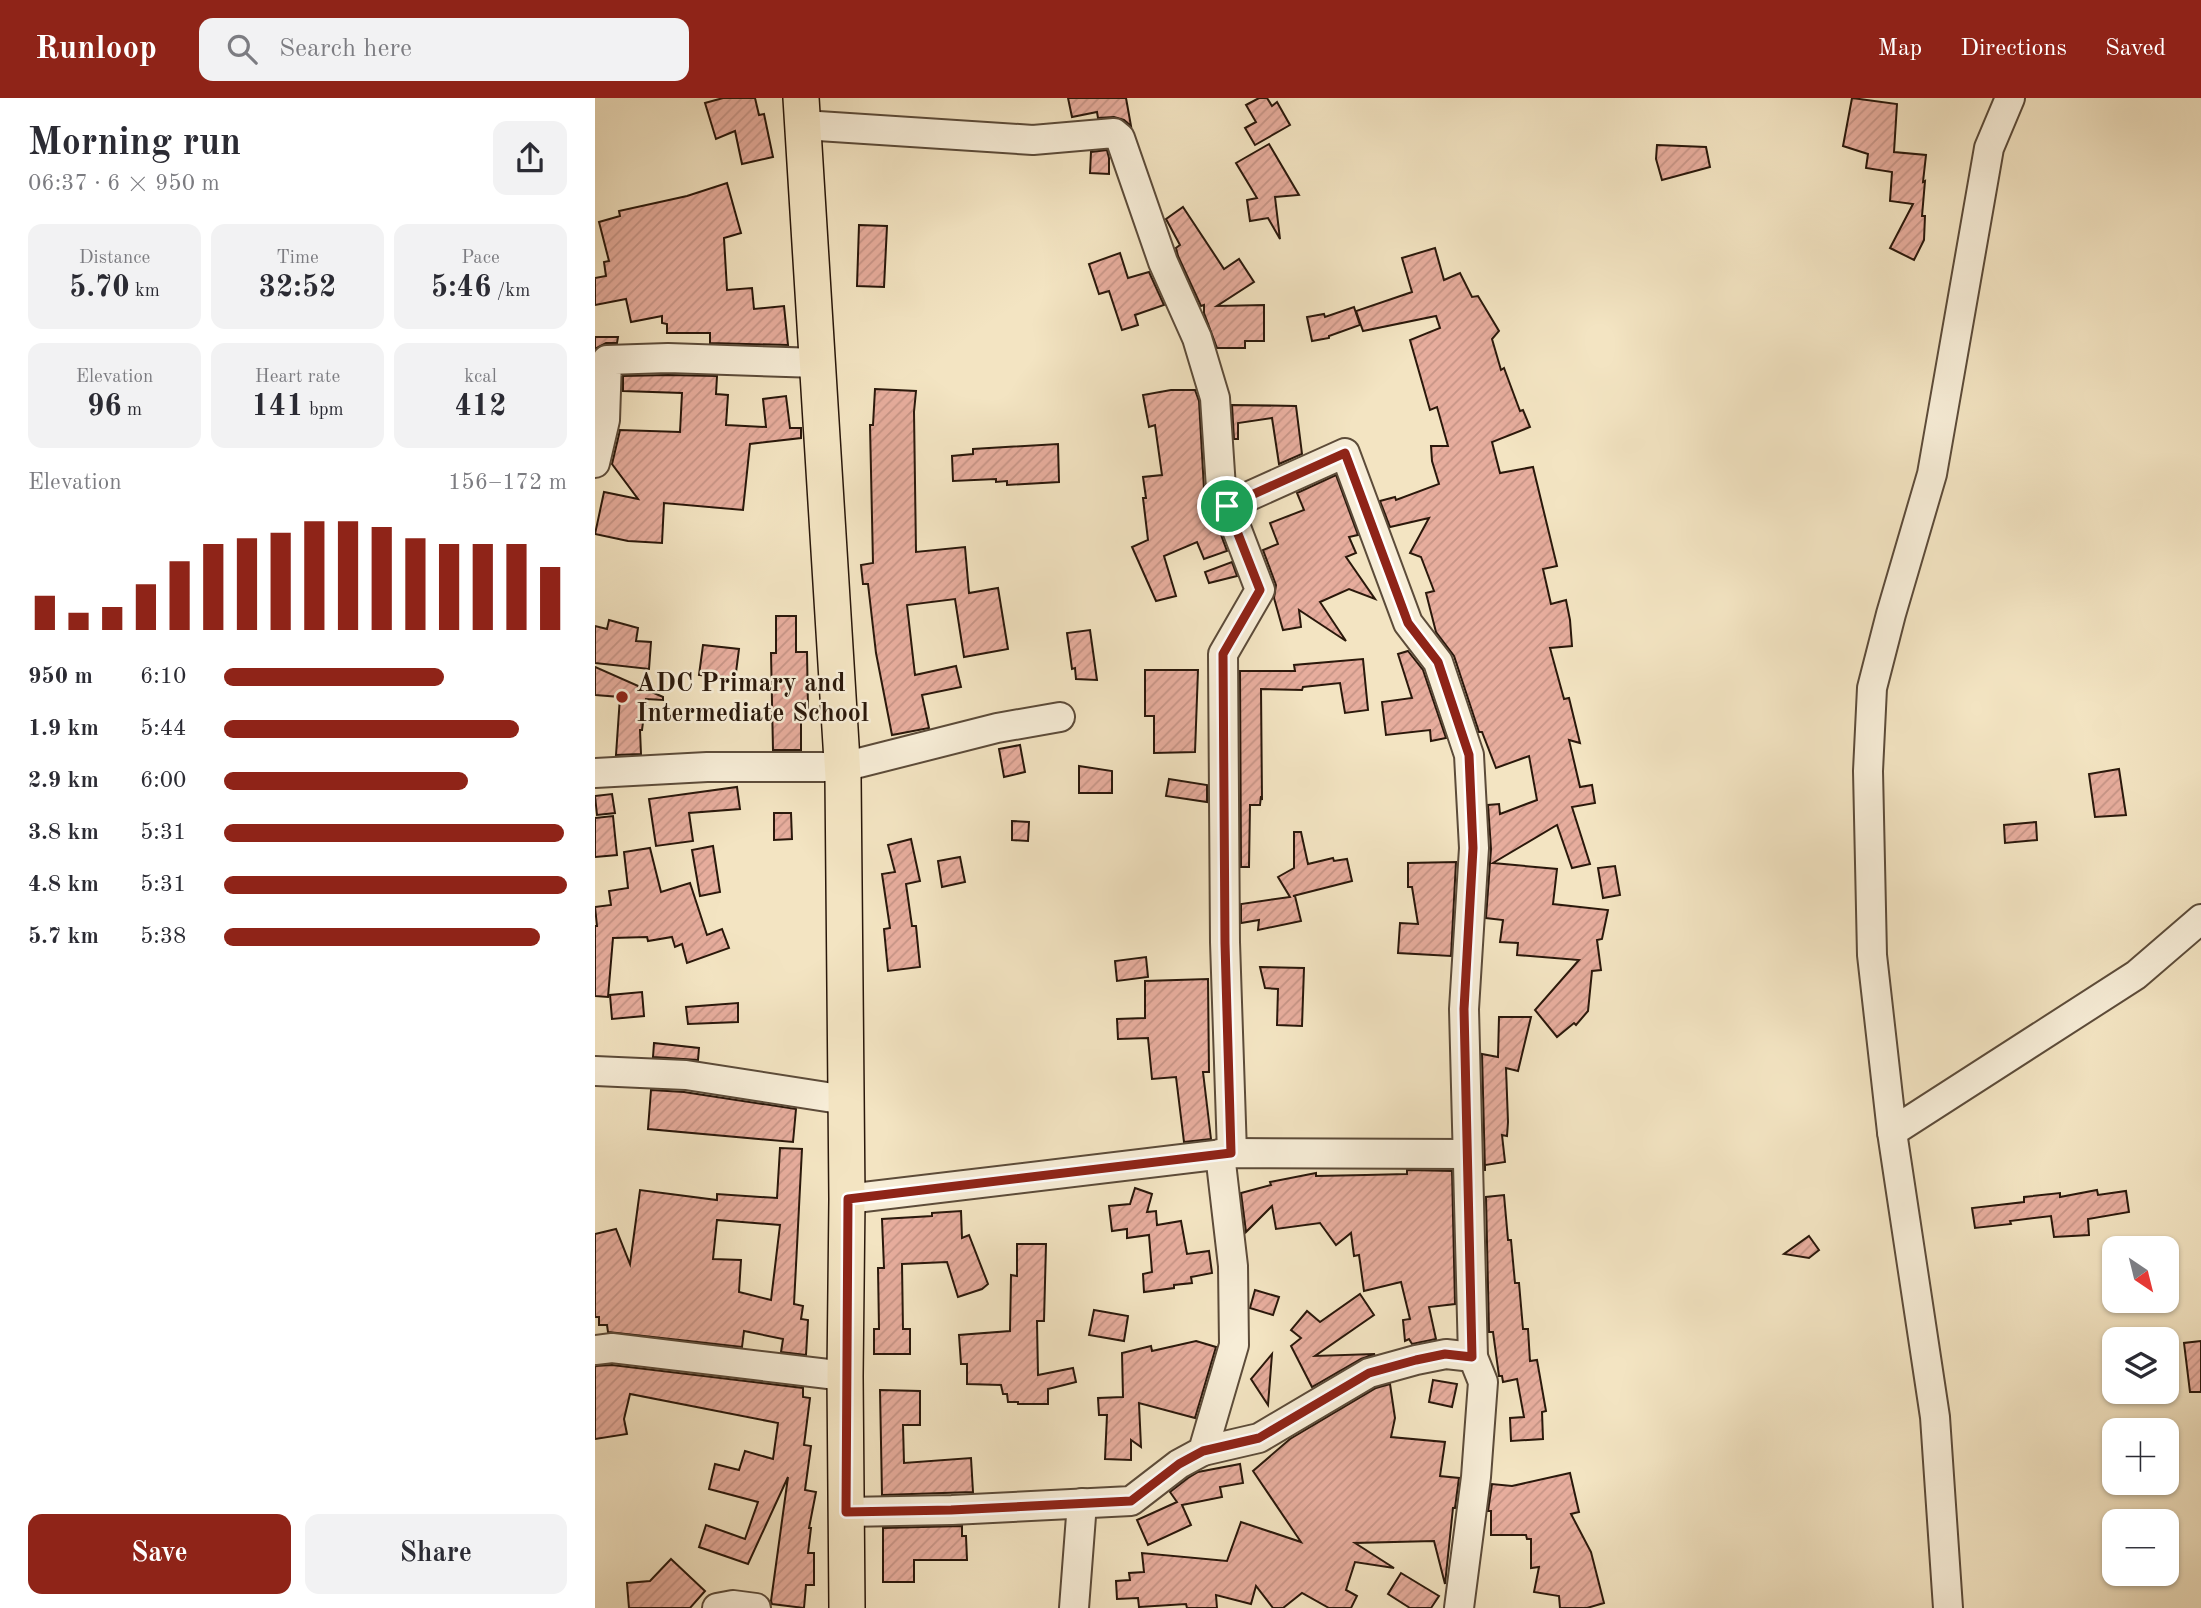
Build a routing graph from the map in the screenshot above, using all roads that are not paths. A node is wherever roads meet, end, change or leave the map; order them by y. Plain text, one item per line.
1 (2010, 98) edge
2 (802, 111) edge
3 (601, 360) edge
4 (818, 363) junction
5 (595, 463) edge
6 (1227, 506) junction
7 (1060, 718) dead end
8 (843, 767) junction
9 (595, 773) edge
10 (2201, 919) edge
11 (595, 1071) edge
12 (846, 1100) junction
13 (1892, 1132) junction
14 (1226, 1153) junction
15 (1466, 1154) junction
16 (848, 1199) junction
17 (595, 1350) edge
18 (1472, 1357) junction
19 (845, 1376) junction
20 (1203, 1451) junction
21 (1082, 1503) junction
22 (846, 1512) junction
23 (717, 1608) edge
24 (755, 1608) edge
25 (847, 1608) edge
26 (1074, 1608) edge
27 (1459, 1608) edge
28 (1948, 1608) edge

1 - 13 street
2 - 4 main road
2 - 6 street
3 - 4 street
3 - 5 street
4 - 8 main road
6 - 14 street
6 - 15 street
7 - 8 street
8 - 9 street
8 - 12 main road
10 - 13 street
11 - 12 street
12 - 16 main road
13 - 28 street
14 - 15 street
14 - 16 street
14 - 20 street
15 - 18 street
16 - 19 main road
17 - 19 street
18 - 20 street
18 - 27 street
19 - 22 main road
20 - 21 street
21 - 22 street
21 - 26 street
22 - 25 main road
23 - 24 street

